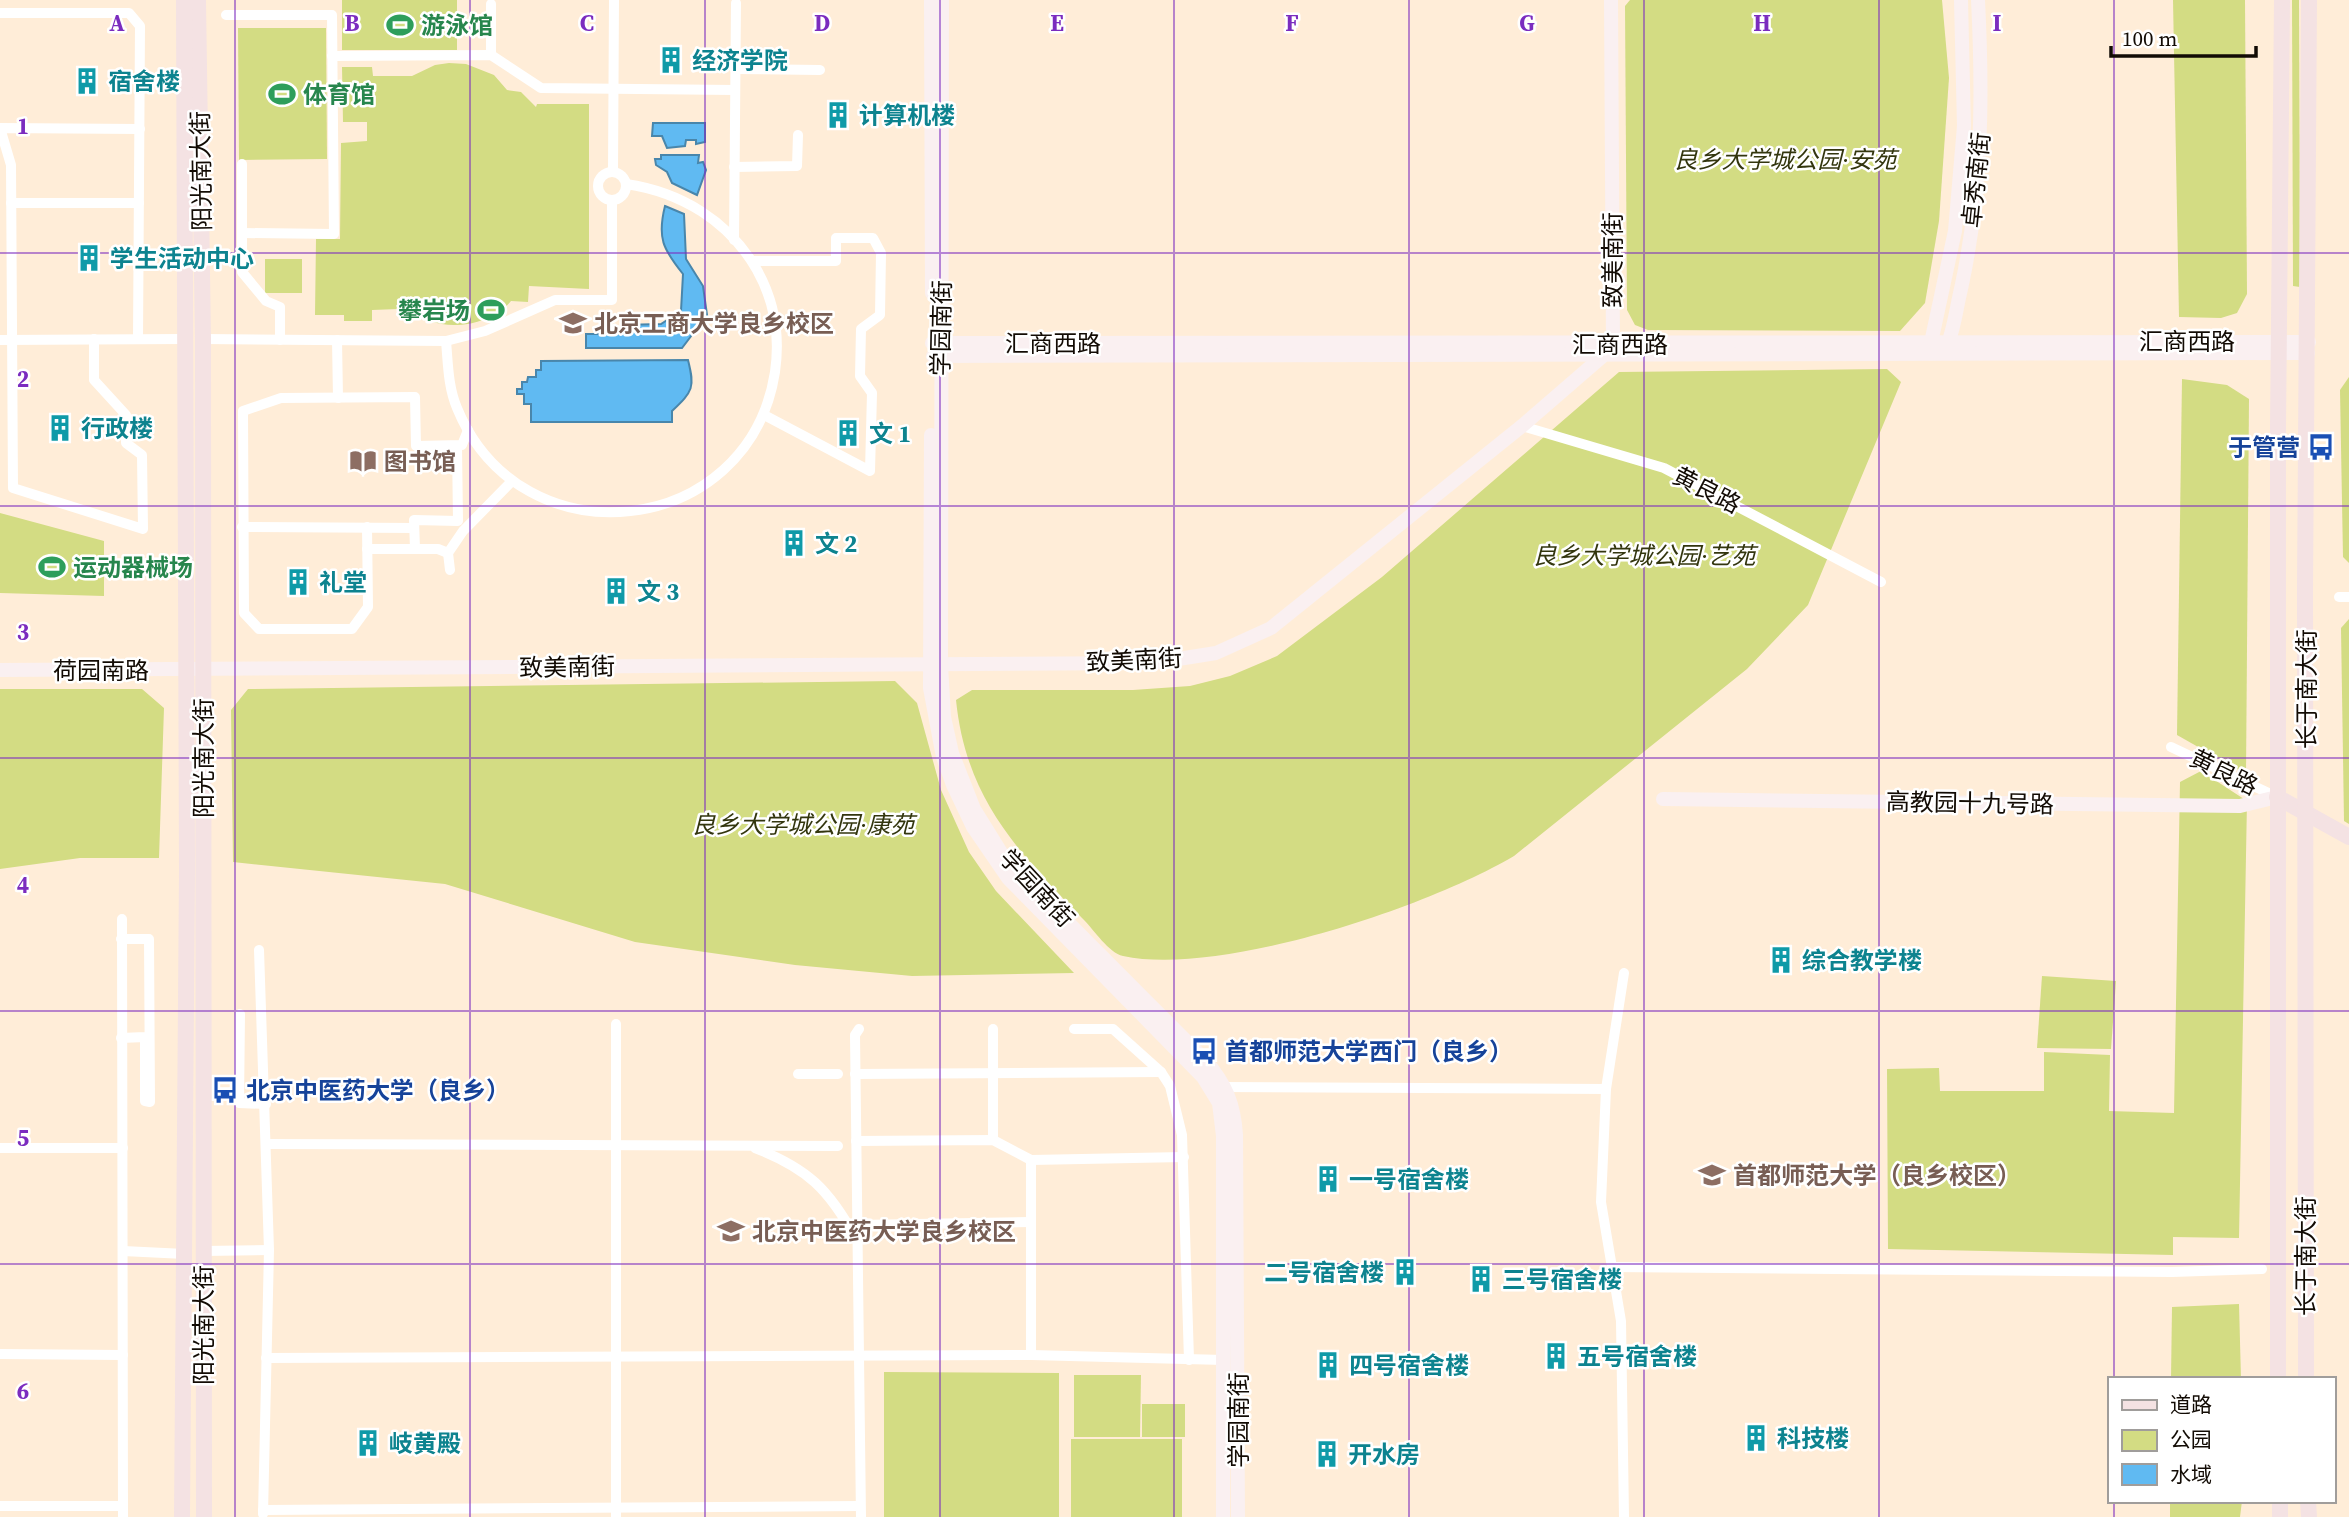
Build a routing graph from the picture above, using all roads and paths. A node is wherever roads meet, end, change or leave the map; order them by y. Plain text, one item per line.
1 (184, 0) edge
2 (198, 0) edge
3 (614, 0) edge
4 (932, 0) edge
5 (942, 0) edge
6 (1611, 0) edge
7 (1961, 0) edge
8 (1978, 0) edge
9 (2282, 0) edge
10 (2309, 0) edge
11 (736, 3) dead end
12 (491, 4) dead end
13 (0, 13) edge
14 (226, 15) dead end
15 (491, 55) junction
16 (332, 56) junction
17 (735, 69) junction
18 (820, 70) dead end
19 (613, 89) junction
20 (735, 90) junction
21 (140, 129) junction
22 (797, 135) dead end
23 (242, 164) dead end
24 (734, 167) junction
25 (613, 172) junction
26 (626, 184) junction
27 (612, 200) junction
28 (11, 203) junction
29 (139, 203) junction
30 (5, 216) edge
31 (243, 233) junction
32 (734, 240) junction
33 (752, 261) junction
34 (138, 339) junction
35 (203, 339) junction
36 (5, 340) edge
37 (94, 340) junction
38 (185, 340) junction
39 (280, 340) junction
40 (337, 340) junction
41 (446, 341) junction
42 (2278, 347) junction
43 (2308, 347) junction
44 (936, 350) junction
45 (1608, 350) junction
46 (1930, 350) junction
47 (1946, 350) junction
48 (338, 398) junction
49 (764, 415) junction
50 (1522, 426) junction
51 (468, 430) junction
52 (457, 446) junction
53 (512, 481) junction
54 (242, 527) junction
55 (367, 527) junction
56 (414, 528) junction
57 (367, 549) junction
58 (415, 549) junction
59 (448, 552) junction
60 (450, 570) dead end
61 (1881, 582) dead end
62 (935, 665) junction
63 (0, 670) edge
64 (195, 670) junction
65 (2171, 747) dead end
66 (2277, 797) junction
67 (1663, 799) dead end
68 (2306, 813) junction
69 (2349, 836) edge
70 (122, 919) dead end
71 (121, 939) junction
72 (259, 950) dead end
73 (1624, 973) dead end
74 (240, 1014) dead end
75 (616, 1024) dead end
76 (859, 1029) dead end
77 (993, 1029) dead end
78 (1074, 1029) dead end
79 (121, 1038) junction
80 (1161, 1072) junction
81 (993, 1073) junction
82 (798, 1074) dead end
83 (838, 1074) dead end
84 (855, 1074) junction
85 (1219, 1087) junction
86 (1606, 1089) junction
87 (266, 1104) junction
88 (993, 1140) junction
89 (856, 1141) junction
90 (267, 1144) junction
91 (617, 1145) junction
92 (749, 1146) junction
93 (838, 1146) dead end
94 (0, 1148) edge
95 (123, 1148) junction
96 (1184, 1157) junction
97 (1031, 1160) junction
98 (1030, 1222) junction
99 (857, 1225) junction
100 (857, 1241) junction
101 (269, 1250) junction
102 (123, 1251) junction
103 (203, 1251) junction
104 (185, 1254) junction
105 (1612, 1267) junction
106 (2262, 1269) dead end
107 (0, 1354) edge
108 (123, 1355) junction
109 (1031, 1355) junction
110 (266, 1358) junction
111 (1189, 1360) junction
112 (1224, 1360) junction
113 (2278, 1377) edge
114 (2306, 1377) edge
115 (0, 1506) edge
116 (122, 1512) edge
117 (860, 1512) edge
118 (615, 1513) edge
119 (263, 1514) edge
120 (183, 1517) edge
121 (204, 1517) edge
122 (1223, 1517) edge
123 (1238, 1517) edge
124 (1624, 1517) edge

1 - 38 main road, 阳光南大街
2 - 35 main road, 阳光南大街
3 - 19 street
4 - 44 street, 学园南街
5 - 44 street, 学园南街
6 - 45 street, 致美南街
7 - 46 street, 卓秀南街
8 - 47 street, 卓秀南街
9 - 42 main road, 长于南大街
10 - 43 main road, 长于南大街
11 - 17 street
12 - 15 street
13 - 21 street
14 - 16 street
15 - 16 street
15 - 19 street
16 - 31 street
17 - 18 street
17 - 20 street
19 - 20 street
19 - 25 street
20 - 24 street
21 - 28 street
21 - 29 street
22 - 24 street
23 - 31 street
24 - 32 street
25 - 26 street
25 - 27 street
26 - 27 street
26 - 32 street
27 - 41 street
28 - 29 street
28 - 30 street
29 - 34 street
30 - 36 street
31 - 39 street
32 - 33 street
33 - 49 street
33 - 49 street
34 - 37 street
34 - 38 street
35 - 39 street
35 - 64 main road, 阳光南大街
36 - 37 street
36 - 37 street
38 - 64 main road, 阳光南大街
39 - 40 street
40 - 41 street
40 - 48 street
41 - 51 street
42 - 43 street, 汇商西路
42 - 47 street, 汇商西路
42 - 66 main road, 长于南大街
43 - 68 main road, 长于南大街
44 - 45 street, 汇商西路
44 - 62 street, 学园南街
45 - 46 street, 汇商西路
45 - 50 street, 致美南街
46 - 47 street, 汇商西路
48 - 52 street
48 - 54 street
49 - 53 street
50 - 61 street, 黄良路
50 - 62 street, 致美南街
51 - 52 street
51 - 53 street
52 - 56 street
53 - 59 street
54 - 55 street
54 - 57 street
55 - 56 street
55 - 57 street
56 - 58 street
57 - 58 street
58 - 59 street
59 - 60 street
62 - 64 street, 致美南街
62 - 85 street, 学园南街
63 - 64 street, 荷园南路
64 - 103 main road, 阳光南大街
64 - 104 main road, 阳光南大街
65 - 66 street, 黄良路
66 - 67 street, 高教园十九号路
66 - 68 main road
66 - 113 main road, 长于南大街
68 - 69 main road
68 - 114 main road, 长于南大街
70 - 71 street
71 - 79 street
71 - 79 street
72 - 87 street
73 - 86 street
74 - 87 street
75 - 91 street
76 - 84 street
77 - 81 street
78 - 80 street
79 - 95 street
80 - 81 street
80 - 96 street
81 - 84 street
81 - 88 street
82 - 83 street
84 - 89 street
85 - 86 street
85 - 112 street, 学园南街
85 - 123 street, 学园南街
86 - 105 street
87 - 90 street
88 - 89 street
88 - 97 street
89 - 99 street
90 - 91 street
90 - 101 street
91 - 92 street
91 - 118 street
92 - 93 street
92 - 100 street
94 - 95 street
95 - 102 street
96 - 97 street
96 - 111 street
97 - 98 street
98 - 99 street
98 - 109 street
99 - 100 street
100 - 117 street
101 - 103 street
101 - 110 street
102 - 104 street
102 - 108 street
103 - 121 main road, 阳光南大街
104 - 120 main road, 阳光南大街
105 - 106 street
105 - 124 street
107 - 108 street
108 - 116 street
109 - 110 street
109 - 111 street
110 - 119 street
111 - 112 street
112 - 122 street, 学园南街
115 - 116 street
117 - 118 street
118 - 119 street

